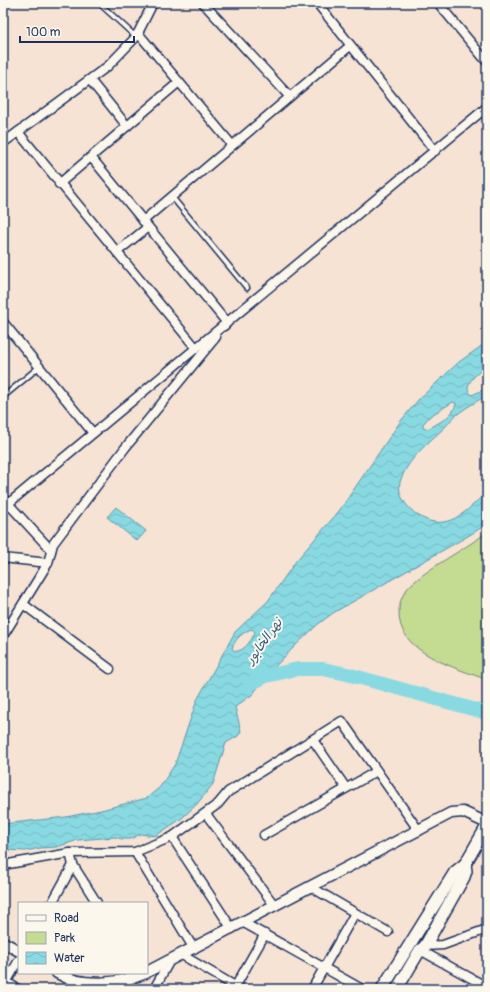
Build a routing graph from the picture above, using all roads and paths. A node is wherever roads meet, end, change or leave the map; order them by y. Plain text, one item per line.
1 (99, 3) edge
2 (152, 3) edge
3 (204, 3) edge
4 (317, 3) edge
5 (438, 3) edge
6 (137, 35) junction
7 (350, 46) junction
8 (487, 62) edge
9 (90, 80) junction
10 (180, 82) junction
11 (289, 96) junction
12 (487, 107) edge
13 (127, 126) junction
14 (18, 132) junction
15 (3, 143) edge
16 (232, 145) junction
17 (435, 151) junction
18 (91, 157) junction
19 (59, 184) junction
20 (172, 197) junction
21 (146, 224) junction
22 (117, 252) junction
23 (246, 288) dead end
24 (3, 322) edge
25 (227, 322) junction
26 (196, 348) junction
27 (39, 367) junction
28 (3, 397) edge
29 (93, 433) junction
30 (5, 503) edge
31 (51, 550) junction
32 (3, 558) edge
33 (48, 563) junction
34 (23, 604) junction
35 (3, 636) edge
36 (110, 669) dead end
37 (314, 740) junction
38 (377, 771) junction
39 (346, 788) junction
40 (206, 814) junction
41 (487, 823) edge
42 (487, 826) edge
43 (419, 831) junction
44 (264, 835) dead end
45 (172, 837) junction
46 (135, 852) junction
47 (70, 853) junction
48 (465, 864) junction
49 (3, 865) edge
50 (73, 866) junction
51 (311, 888) junction
52 (53, 902) edge
53 (96, 902) edge
54 (275, 906) junction
55 (355, 913) junction
56 (244, 923) junction
57 (232, 929) junction
58 (487, 930) edge
59 (388, 932) dead end
60 (265, 934) junction
61 (3, 942) edge
62 (422, 948) junction
63 (194, 949) junction
64 (18, 950) edge
65 (182, 956) junction
66 (18, 962) edge
67 (169, 962) junction
68 (324, 968) junction
69 (148, 971) edge
70 (59, 974) edge
71 (141, 974) edge
72 (104, 982) junction
73 (4, 983) edge
74 (80, 985) edge
75 (486, 985) edge
76 (237, 988) edge
77 (18, 989) edge
78 (116, 989) edge
79 (154, 989) edge
80 (312, 989) edge
81 (362, 989) edge
82 (382, 989) edge
83 (397, 989) edge

1 - 6 lane
2 - 6 street
3 - 11 street
4 - 7 street
5 - 8 street
6 - 9 street
6 - 10 street
7 - 11 street
7 - 17 street
9 - 13 street
9 - 14 street
10 - 13 street
10 - 16 street
11 - 16 street
12 - 17 street
13 - 18 street
14 - 15 street
14 - 19 street
16 - 20 street
17 - 25 street
18 - 19 street
18 - 21 street
19 - 22 street
20 - 21 street
20 - 23 lane
21 - 22 street
21 - 25 street
22 - 26 street
24 - 27 street
25 - 26 street
25 - 31 street
26 - 29 street
27 - 28 lane
27 - 29 street
29 - 30 street
30 - 31 street
31 - 33 street
32 - 33 street
33 - 34 street
34 - 35 street
34 - 36 street
37 - 38 street
37 - 39 street
37 - 40 street
38 - 39 street
38 - 43 street
39 - 44 street
40 - 45 street
40 - 54 street
41 - 43 street
42 - 48 main road
43 - 51 street
45 - 46 street
45 - 57 street
46 - 47 street
46 - 63 street
47 - 49 street
47 - 50 street
48 - 62 main road
48 - 82 main road
50 - 52 street
50 - 53 street
51 - 54 street
51 - 55 street
54 - 56 street
55 - 59 street
55 - 68 street
56 - 57 street
56 - 60 street
57 - 63 street
58 - 62 street
60 - 68 street
60 - 76 street
61 - 64 street
62 - 75 street
62 - 83 main road
63 - 65 street
65 - 67 street
65 - 76 street
66 - 73 street
67 - 69 street
67 - 79 street
68 - 80 street
68 - 81 street
70 - 74 street
71 - 72 street
72 - 74 street
72 - 78 street
73 - 77 street

